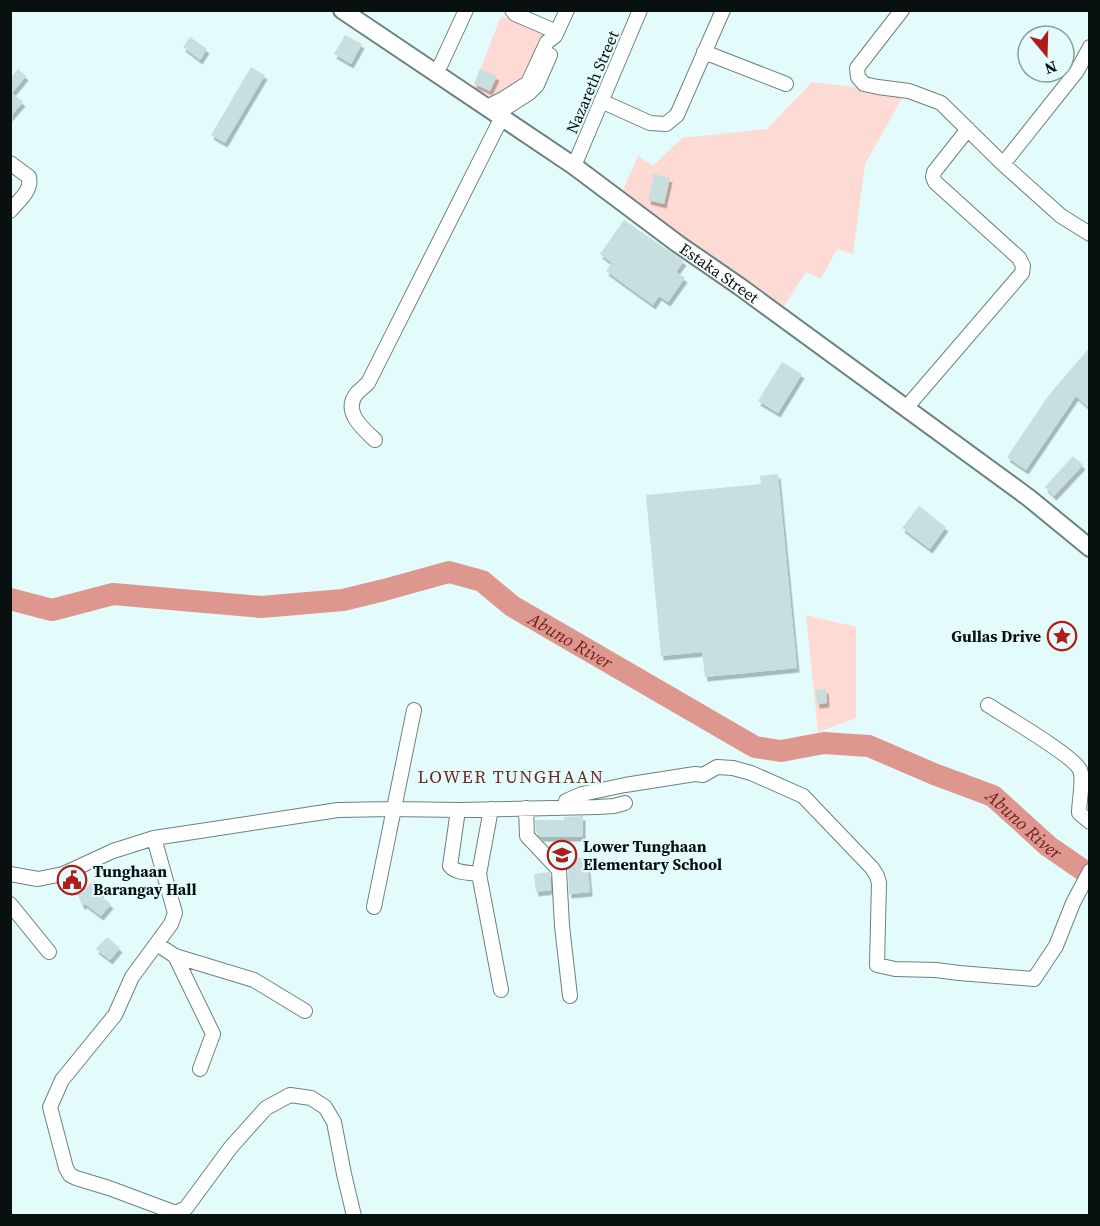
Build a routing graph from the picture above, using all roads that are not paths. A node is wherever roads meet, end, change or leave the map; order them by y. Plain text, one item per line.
1 (342, 10) edge
2 (466, 10) edge
3 (513, 10) edge
4 (567, 10) edge
5 (640, 10) edge
6 (723, 10) edge
7 (902, 10) edge
8 (556, 34) junction
9 (1089, 47) edge
10 (704, 52) junction
11 (435, 72) junction
12 (786, 84) dead end
13 (601, 101) junction
14 (496, 112) junction
15 (968, 129) junction
16 (10, 163) edge
17 (1003, 164) junction
18 (574, 166) junction
19 (10, 210) edge
20 (1089, 234) edge
21 (906, 408) junction
22 (375, 440) dead end
23 (1089, 548) edge
24 (988, 705) dead end
25 (414, 710) dead end
26 (624, 803) dead end
27 (565, 807) junction
28 (393, 808) junction
29 (526, 808) junction
30 (490, 809) junction
31 (458, 810) junction
32 (1089, 822) edge
33 (154, 838) junction
34 (1089, 871) edge
35 (479, 873) junction
36 (10, 874) edge
37 (10, 904) edge
38 (374, 907) dead end
39 (156, 944) junction
40 (49, 952) dead end
41 (175, 956) junction
42 (501, 990) dead end
43 (570, 996) dead end
44 (305, 1011) dead end
45 (200, 1069) dead end
46 (176, 1214) edge
47 (354, 1215) edge

1 - 11 street, Estaka Street
2 - 11 street
3 - 8 street
4 - 8 street
5 - 13 street, Nazareth Street
6 - 10 street
7 - 15 street
8 - 14 street
9 - 17 street
10 - 12 street
10 - 13 street
11 - 14 street, Estaka Street
13 - 18 street, Nazareth Street
14 - 18 street, Estaka Street
14 - 22 street
15 - 17 street
15 - 21 street
16 - 19 street
17 - 20 street
18 - 21 street, Estaka Street
21 - 23 street, Estaka Street
24 - 32 street
25 - 28 street
26 - 27 street
27 - 29 street
27 - 34 street
28 - 31 street
28 - 33 street
28 - 38 street
29 - 30 street
29 - 43 street
30 - 31 street
30 - 35 street
31 - 35 street
33 - 36 street
33 - 39 street
35 - 42 street
37 - 40 street
39 - 41 street
39 - 46 street
41 - 44 street
41 - 45 street
46 - 47 street

